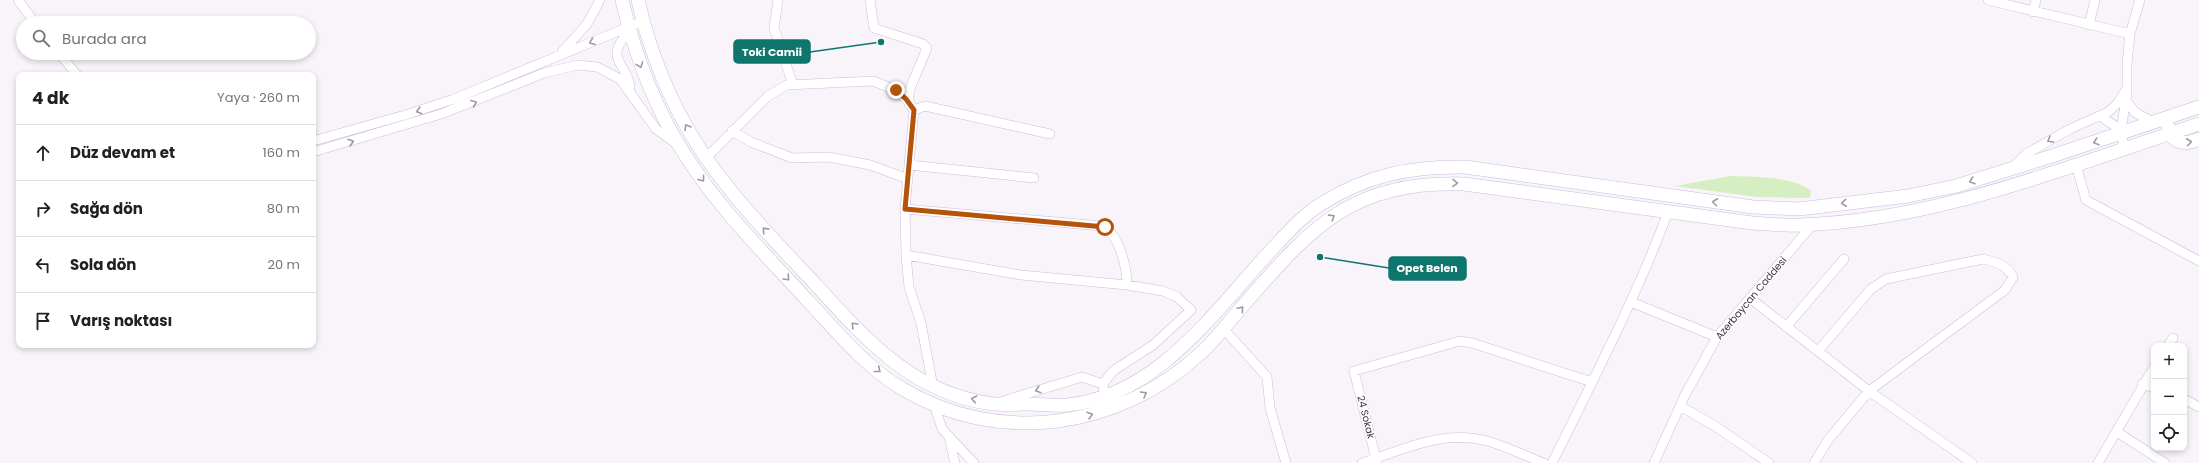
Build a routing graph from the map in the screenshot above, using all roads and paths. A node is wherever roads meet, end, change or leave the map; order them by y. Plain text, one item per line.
1 (18, 0) edge
2 (600, 0) edge
3 (622, 0) edge
4 (638, 0) edge
5 (778, 0) edge
6 (870, 0) edge
7 (1988, 0) edge
8 (2036, 0) edge
9 (2095, 0) edge
10 (2140, 0) edge
11 (2033, 12) junction
12 (30, 16) edge
13 (643, 21) junction
14 (2089, 25) junction
15 (629, 30) junction
16 (2130, 34) junction
17 (559, 55) junction
18 (65, 60) edge
19 (75, 72) edge
20 (793, 84) junction
21 (2126, 89) junction
22 (630, 91) junction
23 (2126, 101) junction
24 (912, 107) junction
25 (2199, 107) edge
26 (2100, 116) junction
27 (2166, 118) junction
28 (2153, 122) junction
29 (2199, 124) edge
30 (732, 131) junction
31 (2121, 132) junction
32 (1050, 134) dead end
33 (2169, 134) junction
34 (2199, 139) edge
35 (317, 140) edge
36 (679, 146) junction
37 (331, 148) junction
38 (2124, 149) junction
39 (316, 151) edge
40 (706, 158) junction
41 (909, 165) junction
42 (2076, 165) junction
43 (2012, 168) junction
44 (1034, 178) dead end
45 (908, 179) junction
46 (905, 209) junction
47 (1668, 212) junction
48 (1813, 224) junction
49 (906, 255) junction
50 (1844, 259) dead end
51 (2199, 261) edge
52 (1127, 285) junction
53 (1751, 299) junction
54 (1631, 302) junction
55 (1786, 327) junction
56 (1223, 328) junction
57 (1717, 337) junction
58 (1818, 351) junction
59 (2151, 371) edge
60 (1592, 382) junction
61 (2142, 384) junction
62 (933, 387) junction
63 (2151, 387) edge
64 (1103, 390) junction
65 (1869, 391) junction
66 (2187, 401) edge
67 (934, 404) junction
68 (994, 404) junction
69 (1680, 406) junction
70 (2199, 407) edge
71 (1108, 410) junction
72 (2117, 432) junction
73 (949, 437) junction
74 (1961, 455) junction
75 (1376, 461) edge
76 (955, 463) edge
77 (974, 463) edge
78 (1286, 463) edge
79 (1362, 463) edge
80 (1544, 463) edge
81 (1552, 463) edge
82 (1654, 463) edge
83 (1769, 463) edge
84 (1814, 463) edge
85 (1956, 463) edge
86 (1972, 463) edge
87 (2098, 463) edge
88 (2165, 463) edge

1 - 12 street
2 - 17 street
3 - 15 highway
4 - 13 highway
5 - 20 street
6 - 24 street
7 - 11 street
8 - 11 street
9 - 14 street
10 - 16 street
11 - 14 street
13 - 15 street
40 -> 13 highway
14 - 16 street
15 -> 17 street
15 - 22 street
15 -> 36 highway
16 - 21 street
17 -> 35 street
18 - 19 street
20 - 24 street
20 - 30 street
21 - 23 street
21 - 26 street
22 - 36 street
37 -> 22 street
23 - 28 street
23 - 31 street
24 - 32 street
24 - 41 street
25 - 27 highway
26 - 31 street
26 -> 43 street
27 - 28 highway
27 - 33 highway
28 - 31 highway
29 - 33 highway
30 - 40 street
30 - 45 street
31 - 38 street
31 -> 43 highway
33 -> 34 highway
33 - 38 highway
35 - 37 street
36 -> 67 highway
37 - 39 street
38 - 42 highway
62 -> 40 highway
41 - 44 street
41 - 45 street
42 - 48 highway
42 - 51 street
43 -> 64 highway
45 - 46 street
46 - 49 street
46 - 52 street
47 - 48 highway
47 - 54 street
56 -> 47 highway
48 - 53 street, Azerbaycan Caddesi
49 - 52 street
49 - 62 street
50 - 55 street
52 - 64 street
53 - 55 street
53 - 57 street, Azerbaycan Caddesi
54 - 57 street
54 - 60 street
55 - 58 street
71 -> 56 highway
56 - 78 street
57 - 69 street, Azerbaycan Caddesi
58 - 65 street
58 - 65 street
59 - 61 street
60 - 75 street, 24 Sokak
60 - 81 street
61 - 63 street
61 - 72 street
68 -> 62 highway
64 - 68 highway
64 -> 68 street
64 - 71 street
65 - 74 street
65 - 84 street
66 - 70 street
67 -> 71 highway
67 - 73 street
69 - 82 street, Azerbaycan Caddesi
69 - 83 street
72 - 87 street
72 - 88 street
73 - 76 street
73 - 77 street
74 - 85 street
74 - 86 street
75 - 79 street
75 - 80 street

